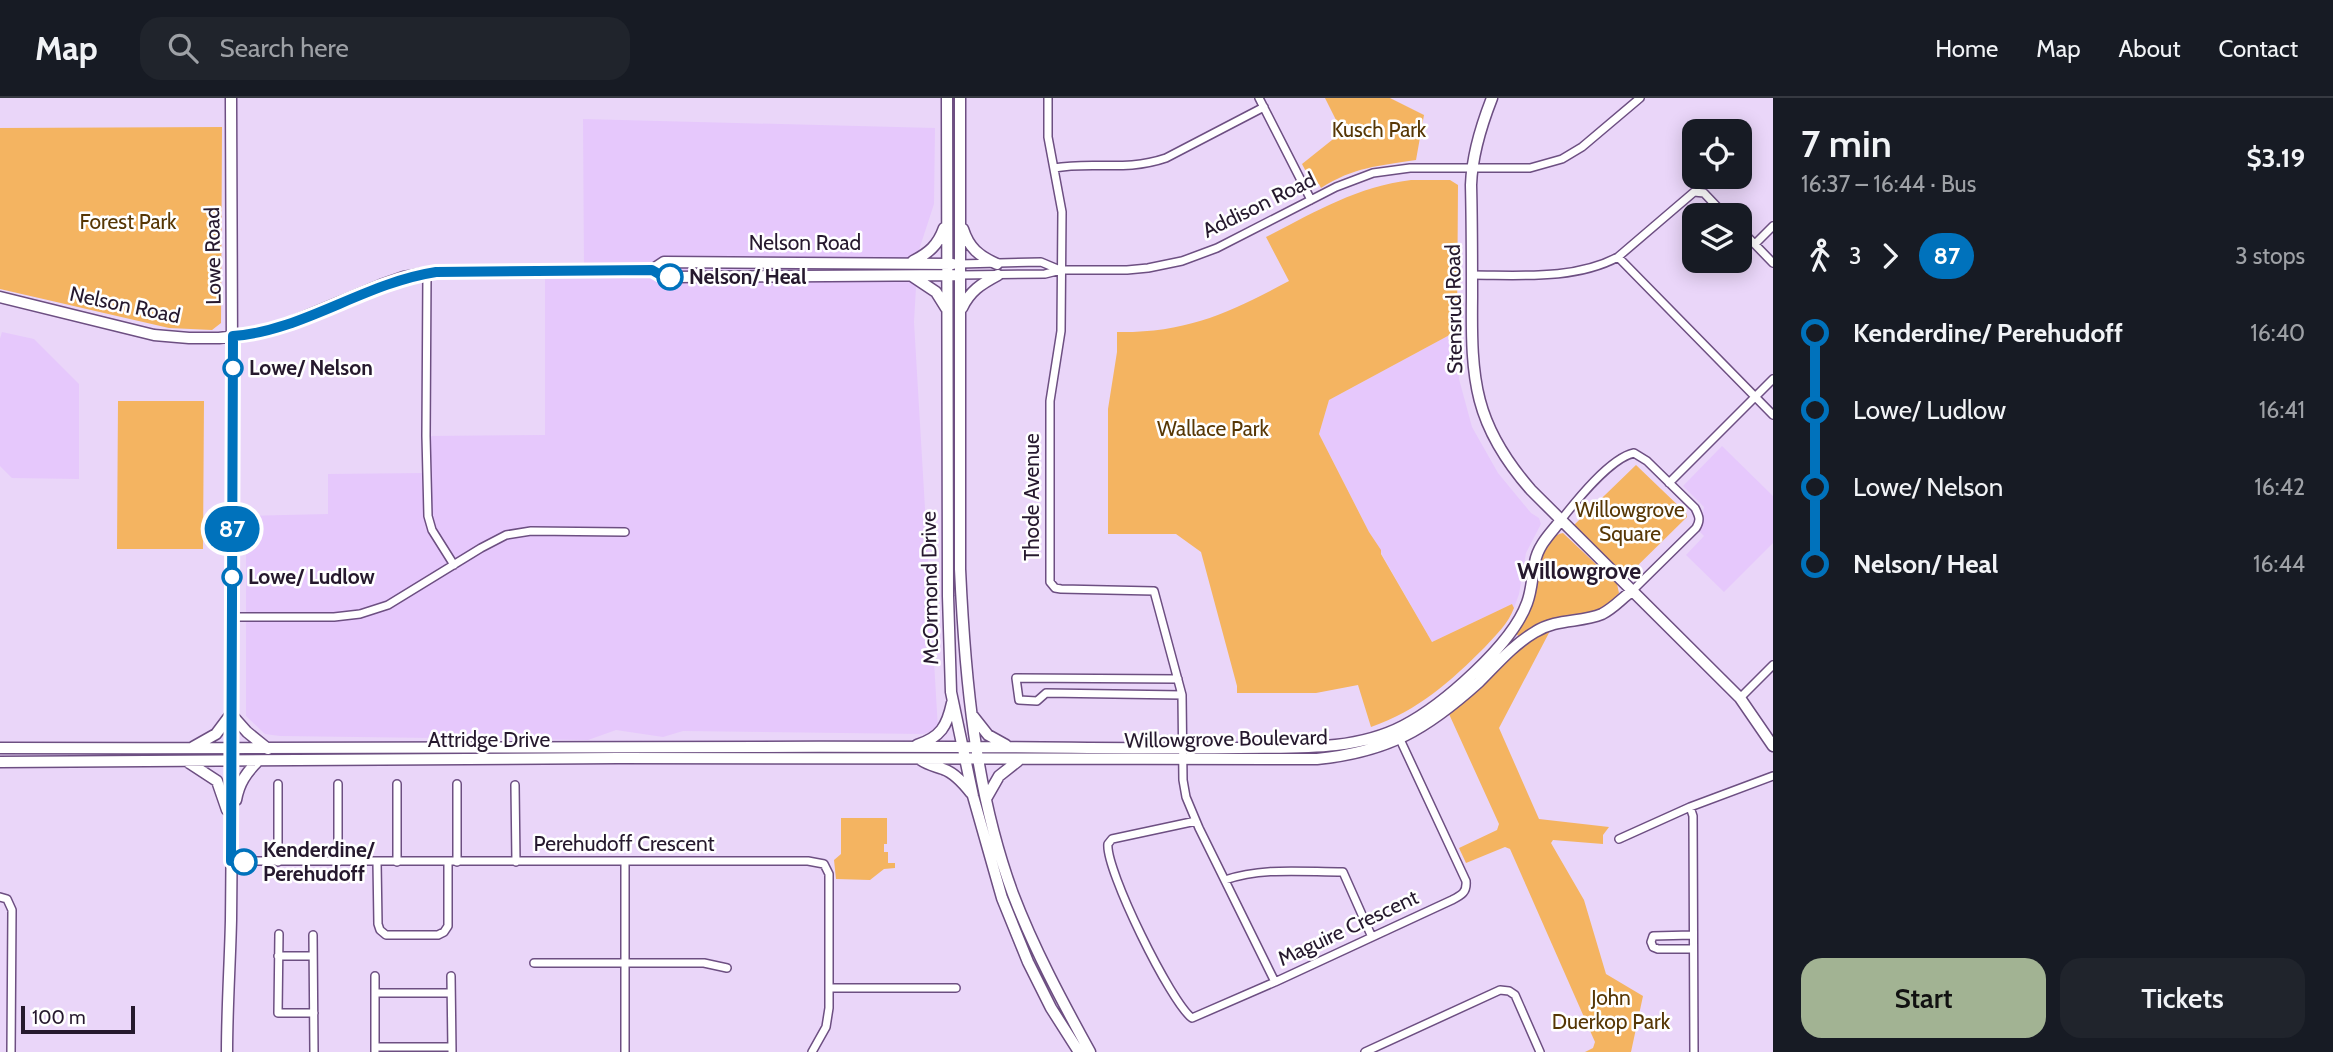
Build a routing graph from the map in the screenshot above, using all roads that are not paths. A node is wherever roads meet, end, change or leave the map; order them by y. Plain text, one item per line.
1 (231, 98) edge
2 (947, 98) edge
3 (960, 98) edge
4 (1048, 98) edge
5 (1259, 98) edge
6 (1492, 98) edge
7 (1640, 98) edge
8 (1264, 107) junction
9 (1054, 168) junction
10 (1472, 168) junction
11 (1311, 200) junction
12 (1714, 203) edge
13 (947, 218) junction
14 (960, 219) junction
15 (1773, 226) edge
16 (1752, 241) edge
17 (1755, 244) junction
18 (1618, 257) junction
19 (1773, 263) edge
20 (909, 269) junction
21 (947, 269) junction
22 (960, 269) junction
23 (997, 269) junction
24 (1061, 270) junction
25 (427, 273) junction
26 (1472, 275) junction
27 (0, 297) edge
28 (961, 312) junction
29 (948, 313) junction
30 (233, 336) junction
31 (1773, 379) edge
32 (1755, 398) junction
33 (1773, 415) edge
34 (1669, 483) junction
35 (948, 489) junction
36 (961, 509) junction
37 (1561, 520) junction
38 (625, 532) dead end
39 (454, 565) junction
40 (1632, 591) junction
41 (232, 617) junction
42 (1773, 665) edge
43 (1178, 679) junction
44 (951, 692) junction
45 (1182, 695) junction
46 (1740, 698) junction
47 (972, 713) junction
48 (232, 714) junction
49 (1398, 734) junction
50 (1773, 746) edge
51 (911, 747) junction
52 (964, 747) junction
53 (977, 747) junction
54 (0, 748) edge
55 (191, 748) junction
56 (1016, 748) junction
57 (232, 749) junction
58 (268, 749) junction
59 (1182, 754) junction
60 (967, 759) junction
61 (979, 759) junction
62 (920, 760) junction
63 (1019, 760) junction
64 (187, 761) junction
65 (258, 761) junction
66 (0, 762) edge
67 (232, 762) junction
68 (1773, 776) edge
69 (397, 783) dead end
70 (278, 784) dead end
71 (338, 784) dead end
72 (457, 784) dead end
73 (515, 785) dead end
74 (973, 796) junction
75 (986, 797) junction
76 (1689, 807) junction
77 (1196, 821) junction
78 (231, 828) junction
79 (1619, 839) dead end
80 (231, 861) junction
81 (278, 862) junction
82 (338, 862) junction
83 (377, 862) junction
84 (397, 862) junction
85 (447, 862) junction
86 (457, 862) junction
87 (516, 862) junction
88 (625, 862) junction
89 (1225, 880) junction
90 (0, 897) edge
91 (279, 934) dead end
92 (313, 935) dead end
93 (1371, 935) junction
94 (1692, 935) junction
95 (1692, 949) junction
96 (278, 956) junction
97 (313, 956) junction
98 (625, 962) junction
99 (534, 963) dead end
100 (727, 968) dead end
101 (375, 976) dead end
102 (452, 976) dead end
103 (1275, 982) junction
104 (830, 988) junction
105 (956, 988) dead end
106 (375, 993) junction
107 (452, 993) junction
108 (314, 1013) junction
109 (0, 1036) edge
110 (11, 1036) junction
111 (375, 1050) edge
112 (452, 1050) edge
113 (11, 1052) edge
114 (227, 1052) edge
115 (314, 1052) edge
116 (625, 1052) edge
117 (812, 1052) edge
118 (1079, 1052) edge
119 (1090, 1052) edge
120 (1365, 1052) edge
121 (1540, 1052) edge
122 (1694, 1052) edge

1 - 30 main road, Lowe Road
2 - 13 main road, McOrmond Drive
3 - 14 main road, McOrmond Drive
4 - 9 street
5 - 8 street
6 - 10 main road, Stensrud Road
7 - 10 street, Addison Road
8 - 9 street
8 - 11 street
9 - 24 street
10 - 11 street, Addison Road
10 - 26 main road, Stensrud Road
11 - 24 street, Addison Road
12 - 18 street
13 - 20 main road
13 - 21 main road, McOrmond Drive
14 - 22 main road, McOrmond Drive
14 - 23 main road
15 - 17 street
16 - 17 street
17 - 19 street
18 - 26 street
18 - 32 street
20 - 21 main road, Nelson Road
20 - 25 main road, Nelson Road
20 - 29 main road
21 - 22 main road, Nelson Road
21 - 29 main road, McOrmond Drive
22 - 23 street, Addison Road
22 - 28 main road, McOrmond Drive
23 - 24 street, Addison Road
23 - 24 street, Addison Road
23 - 28 main road
24 - 43 street, Thode Avenue
25 - 30 main road, Nelson Road
25 - 39 street
26 - 37 main road, Stensrud Road
27 - 30 main road, Nelson Road
28 - 36 main road, McOrmond Drive
29 - 35 main road, McOrmond Drive
30 - 41 main road, Lowe Road
31 - 32 street
32 - 33 street
32 - 34 street
34 - 37 street
34 - 40 street
35 - 36 main road
35 - 44 main road, McOrmond Drive
36 - 47 main road, McOrmond Drive
37 - 40 main road, Stensrud Road
37 - 49 main road, Willowgrove Boulevard
38 - 39 street
39 - 41 street
40 - 46 main road, Stensrud Road
40 - 49 main road, Willowgrove Boulevard
41 - 48 main road, Lowe Road
42 - 46 street
43 - 45 street, Thode Avenue
43 - 45 street
44 - 51 main road
44 - 52 main road, McOrmond Drive
45 - 59 street, Thode Avenue
46 - 50 main road, Stensrud Road
47 - 53 main road, McOrmond Drive
47 - 56 main road
48 - 55 main road
48 - 57 main road, Lowe Road
48 - 58 main road
49 - 59 main road, Willowgrove Boulevard
49 - 93 street, Maguire Crescent
51 - 52 main road, Attridge Drive
51 - 58 main road, Attridge Drive
52 - 53 main road, Attridge Drive
52 - 60 main road, McOrmond Drive
53 - 56 main road, Willowgrove Boulevard
53 - 61 main road, McOrmond Drive
54 - 55 main road, Attridge Drive
55 - 57 main road, Attridge Drive
56 - 59 main road, Willowgrove Boulevard
57 - 58 main road, Attridge Drive
57 - 67 main road, Lowe Road
59 - 63 main road, Willowgrove Boulevard
59 - 77 street, Maguire Crescent
60 - 61 main road, Attridge Drive
60 - 62 main road, Attridge Drive
60 - 74 main road, McOrmond Drive
61 - 63 main road, Willowgrove Boulevard
61 - 75 main road, McOrmond Drive
62 - 65 main road, Attridge Drive
62 - 74 main road
63 - 75 main road
64 - 66 main road, Attridge Drive
64 - 67 main road, Attridge Drive
64 - 78 main road
65 - 67 main road, Attridge Drive
65 - 78 main road
67 - 78 main road, Lowe Road
68 - 76 street
69 - 84 street
70 - 81 street
71 - 82 street
72 - 86 street
73 - 87 street
74 - 118 main road, McOrmond Drive
75 - 119 main road, McOrmond Drive
76 - 79 street
76 - 94 street
77 - 89 street, Maguire Crescent
77 - 103 street
78 - 80 main road
80 - 81 street, Perehudoff Crescent
80 - 114 main road
81 - 82 street, Perehudoff Crescent
82 - 83 street, Perehudoff Crescent
83 - 84 street, Perehudoff Crescent
83 - 85 street
84 - 85 street, Perehudoff Crescent
85 - 86 street, Perehudoff Crescent
86 - 87 street, Perehudoff Crescent
87 - 88 street, Perehudoff Crescent
88 - 98 street
88 - 104 street, Perehudoff Crescent
89 - 93 street
89 - 103 street, Maguire Crescent
90 - 110 street
91 - 96 street
92 - 97 street
93 - 103 street, Maguire Crescent
94 - 95 street
94 - 95 street
95 - 122 street
96 - 97 street
96 - 108 street
97 - 108 street
98 - 99 street
98 - 100 street
98 - 116 street
101 - 106 street
102 - 107 street
104 - 105 street
104 - 117 street, Perehudoff Crescent
106 - 107 street
106 - 111 street
107 - 112 street
108 - 115 street
109 - 110 street
110 - 113 street
111 - 112 street
120 - 121 street

